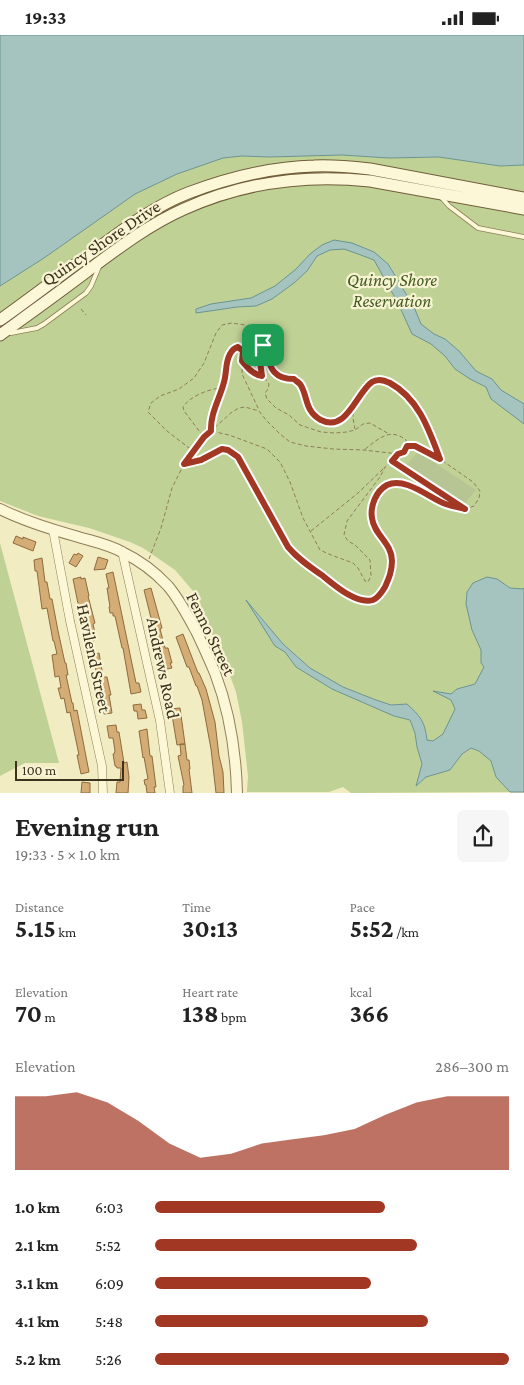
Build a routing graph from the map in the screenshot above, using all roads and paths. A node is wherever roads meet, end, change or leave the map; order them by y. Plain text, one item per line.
1 (438, 193) junction
2 (524, 198) edge
3 (524, 209) edge
4 (524, 237) edge
5 (101, 261) junction
6 (81, 309) dead end
7 (86, 315) dead end
8 (0, 320) edge
9 (1, 335) edge
10 (263, 345) junction
11 (242, 361) junction
12 (262, 376) junction
13 (221, 388) junction
14 (353, 406) junction
15 (259, 411) junction
16 (355, 430) junction
17 (211, 431) junction
18 (389, 434) junction
19 (204, 437) junction
20 (407, 446) junction
21 (364, 450) junction
22 (193, 451) junction
23 (398, 454) junction
24 (440, 459) junction
25 (392, 461) junction
26 (184, 464) junction
27 (385, 467) junction
28 (0, 509) edge
29 (465, 509) junction
30 (54, 530) junction
31 (310, 531) junction
32 (122, 551) junction
33 (146, 566) junction
34 (103, 793) edge
35 (170, 793) edge
36 (237, 793) edge

1 - 3 main road, Quincy Shore Drive
1 - 4 lane
1 - 5 main road, Quincy Shore Drive
2 - 8 main road, Quincy Shore Drive
5 - 9 main road, Quincy Shore Drive
5 - 9 lane
6 - 7 path
10 - 12 path
10 - 14 path
10 - 22 path
11 - 12 path
11 - 13 path
11 - 15 path
12 - 16 path
13 - 17 path
13 - 19 path
14 - 16 path
14 - 24 path
15 - 17 path
15 - 21 path
16 - 18 path
17 - 19 path
17 - 31 path
18 - 20 path
18 - 21 path
19 - 22 path
20 - 23 path
20 - 24 path
21 - 23 path
22 - 26 path
23 - 25 path
24 - 29 path
25 - 27 path
25 - 29 path
26 - 29 path
26 - 33 path
27 - 31 path
27 - 31 path
28 - 30 street, Fenno Street
30 - 32 street, Fenno Street
30 - 34 street, Havilend Street
32 - 33 street, Fenno Street
32 - 35 street, Andrews Road
33 - 36 street, Fenno Street

